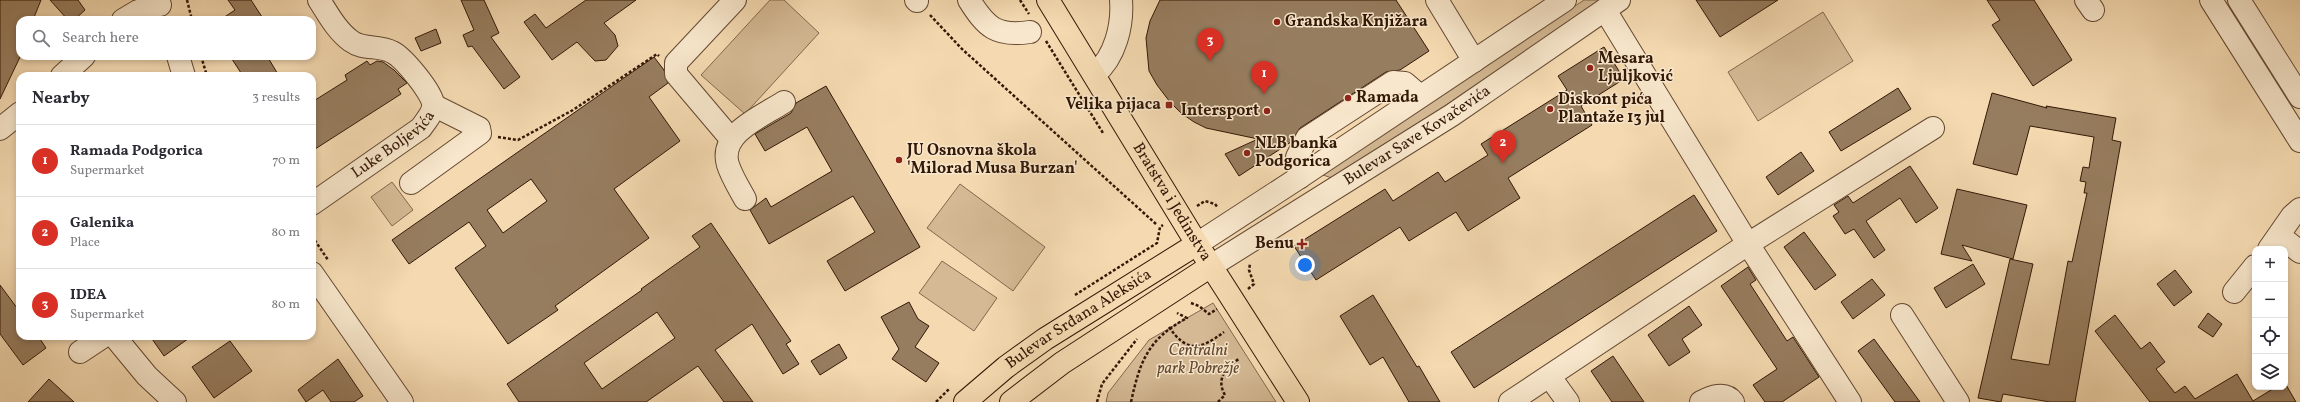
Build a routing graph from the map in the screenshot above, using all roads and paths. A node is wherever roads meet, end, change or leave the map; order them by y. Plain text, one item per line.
1 (186, 0) edge
2 (319, 0) edge
3 (735, 0) edge
4 (969, 0) edge
5 (1020, 0) edge
6 (1048, 0) edge
7 (1121, 0) edge
8 (1437, 0) edge
9 (1565, 0) edge
10 (2211, 0) edge
11 (2239, 0) edge
12 (917, 1) edge
13 (1612, 5) edge
14 (161, 8) edge
15 (130, 16) edge
16 (191, 16) edge
17 (1036, 31) junction
18 (80, 60) edge
19 (179, 60) edge
20 (202, 60) edge
21 (1474, 61) junction
22 (66, 72) edge
23 (183, 72) edge
24 (206, 72) edge
25 (676, 74) junction
26 (1095, 74) junction
27 (1420, 96) junction
28 (2300, 97) edge
29 (784, 102) dead end
30 (433, 105) junction
31 (16, 116) edge
32 (1933, 128) dead end
33 (0, 129) edge
34 (480, 133) junction
35 (1103, 133) dead end
36 (731, 139) junction
37 (2300, 141) edge
38 (1300, 177) junction
39 (411, 183) dead end
40 (745, 199) dead end
41 (316, 201) edge
42 (2300, 209) edge
43 (1156, 224) dead end
44 (2275, 243) edge
45 (1197, 244) junction
46 (1748, 244) junction
47 (2300, 252) edge
48 (1251, 259) dead end
49 (1211, 266) junction
50 (2252, 270) edge
51 (316, 279) edge
52 (1254, 284) dead end
53 (2234, 292) dead end
54 (1171, 314) dead end
55 (1902, 315) dead end
56 (1169, 327) junction
57 (1224, 332) dead end
58 (1138, 337) dead end
59 (98, 340) edge
60 (117, 340) edge
61 (80, 352) dead end
62 (1239, 359) dead end
63 (1550, 377) junction
64 (175, 402) edge
65 (402, 402) edge
66 (965, 402) edge
67 (1011, 402) edge
68 (1097, 402) edge
69 (1131, 402) edge
70 (1218, 402) edge
71 (1298, 402) edge
72 (1510, 402) edge
73 (1568, 402) edge
74 (1701, 402) edge
75 (1733, 402) edge
76 (1850, 402) edge
77 (1958, 402) edge

1 - 16 path
2 - 30 street, Luke Boljevića
3 - 25 street
4 - 17 street
5 - 17 path
6 - 26 main road, Bratstva i Jedinstva
7 - 26 street
8 - 21 street
9 - 21 street, Bulevar Save Kovačevića
10 - 37 street
11 - 28 street
12 - 43 path
13 - 46 street
13 - 49 street, Bulevar Save Kovačevića
14 - 15 street
17 - 35 path
18 - 22 street
19 - 23 street
20 - 24 path
21 - 27 street, Bulevar Save Kovačevića
25 - 34 path
25 - 36 street
26 - 45 main road, Bratstva i Jedinstva
27 - 38 street, Bulevar Save Kovačevića
27 - 38 street
29 - 36 street
30 - 34 street
30 - 41 street, Luke Boljevića
31 - 33 street
32 - 46 street
34 - 39 street
36 - 40 street
38 - 45 street, Bulevar Save Kovačevića
42 - 44 street
44 - 47 street
45 - 49 main road, Bratstva i Jedinstva
45 - 66 main road, Bulevar Srđana Aleksića
46 - 63 street
46 - 76 street
48 - 52 path
49 - 67 main road, Bulevar Srđana Aleksića
49 - 71 main road, Bratstva i Jedinstva
50 - 53 street
51 - 65 street
54 - 56 path
55 - 77 street
56 - 57 path
56 - 69 path
58 - 68 path
59 - 61 street
60 - 64 street
62 - 70 path
63 - 72 street
63 - 73 street
74 - 75 street

